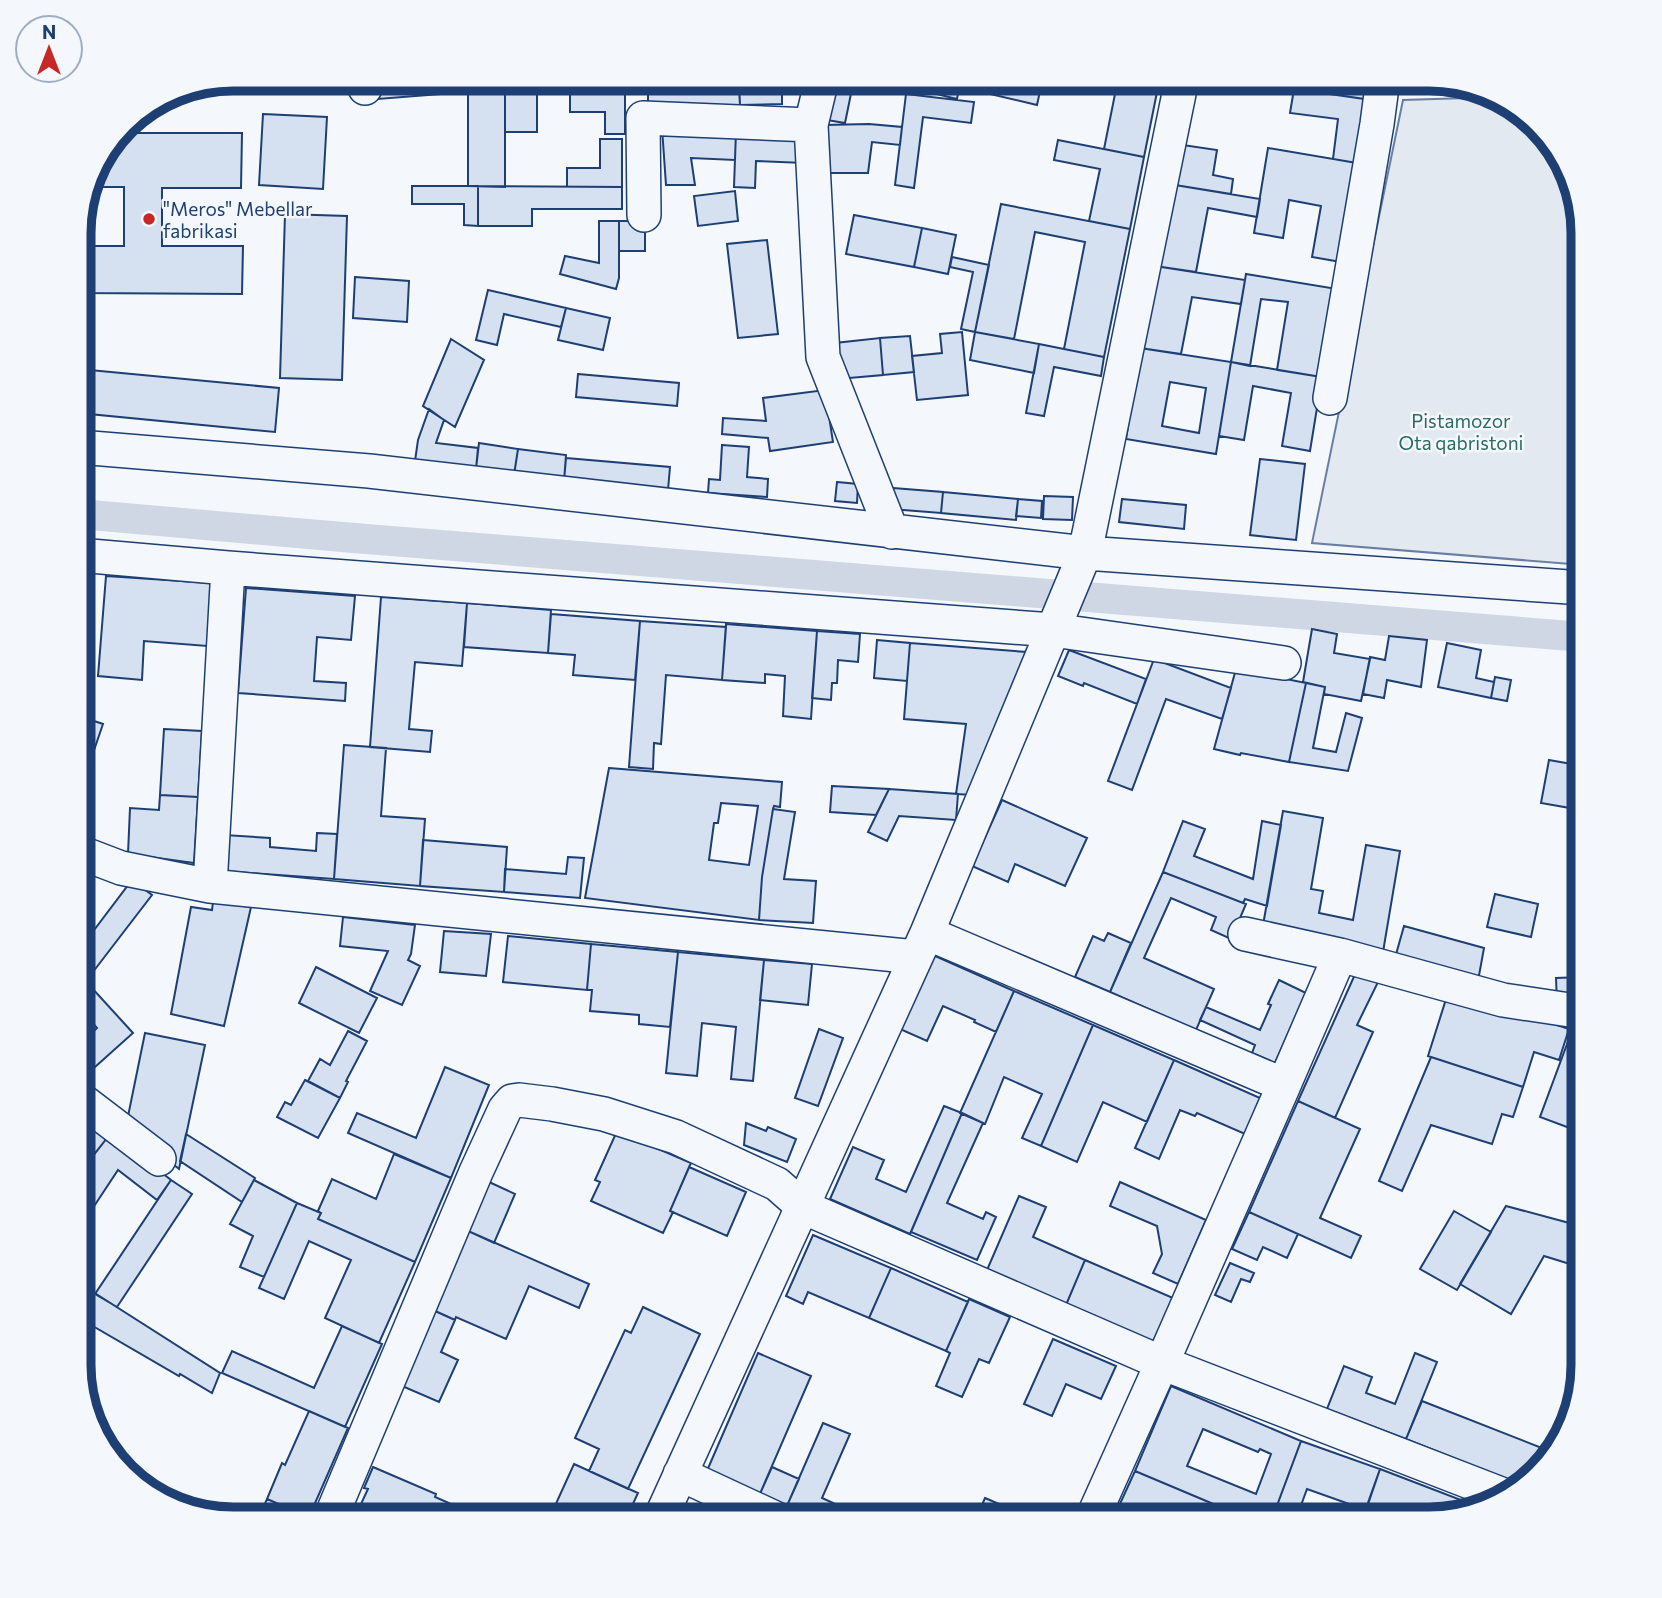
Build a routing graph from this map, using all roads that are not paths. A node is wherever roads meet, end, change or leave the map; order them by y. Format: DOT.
graph roads {
  1 [pos="819,91"];
  2 [pos="1180,91"];
  3 [pos="1381,91"];
  4 [pos="811,125"];
  5 [pos="644,215"];
  6 [pos="1330,398"];
  7 [pos="91,448"];
  8 [pos="892,532"];
  9 [pos="1085,554"];
  10 [pos="91,556"];
  11 [pos="228,568"];
  12 [pos="1571,587"];
  13 [pos="1053,630"];
  14 [pos="1284,663"];
  15 [pos="91,857"];
  16 [pos="210,887"];
  17 [pos="1245,934"];
  18 [pos="922,945"];
  19 [pos="1340,955"];
  20 [pos="1571,1010"];
  21 [pos="1284,1085"];
  22 [pos="91,1107"];
  23 [pos="159,1159"];
  24 [pos="803,1207"];
  25 [pos="1162,1363"];
  26 [pos="680,1474"];
  27 [pos="1494,1491"];
  28 [pos="335,1507"];
  29 [pos="665,1507"];
  30 [pos="751,1507"];
  31 [pos="1097,1507"];
  1 -- 4 [label="street"];
  2 -- 9 [label="street"];
  3 -- 6 [label="street"];
  4 -- 5 [label="street"];
  4 -- 8 [label="street"];
  7 -- 8 [label="street"];
  8 -- 9 [label="street"];
  9 -- 12 [label="street"];
  9 -- 13 [label="street"];
  10 -- 11 [label="street"];
  11 -- 13 [label="street"];
  11 -- 16 [label="street"];
  13 -- 14 [label="street"];
  13 -- 18 [label="street"];
  15 -- 16 [label="street"];
  16 -- 18 [label="street"];
  17 -- 19 [label="street"];
  18 -- 21 [label="street"];
  18 -- 24 [label="street"];
  19 -- 20 [label="street"];
  19 -- 21 [label="street"];
  21 -- 25 [label="street"];
  22 -- 23 [label="street"];
  24 -- 25 [label="street"];
  24 -- 26 [label="street"];
  24 -- 28 [label="street"];
  25 -- 27 [label="street"];
  25 -- 31 [label="street"];
  26 -- 29 [label="street"];
  26 -- 30 [label="street"];
}
